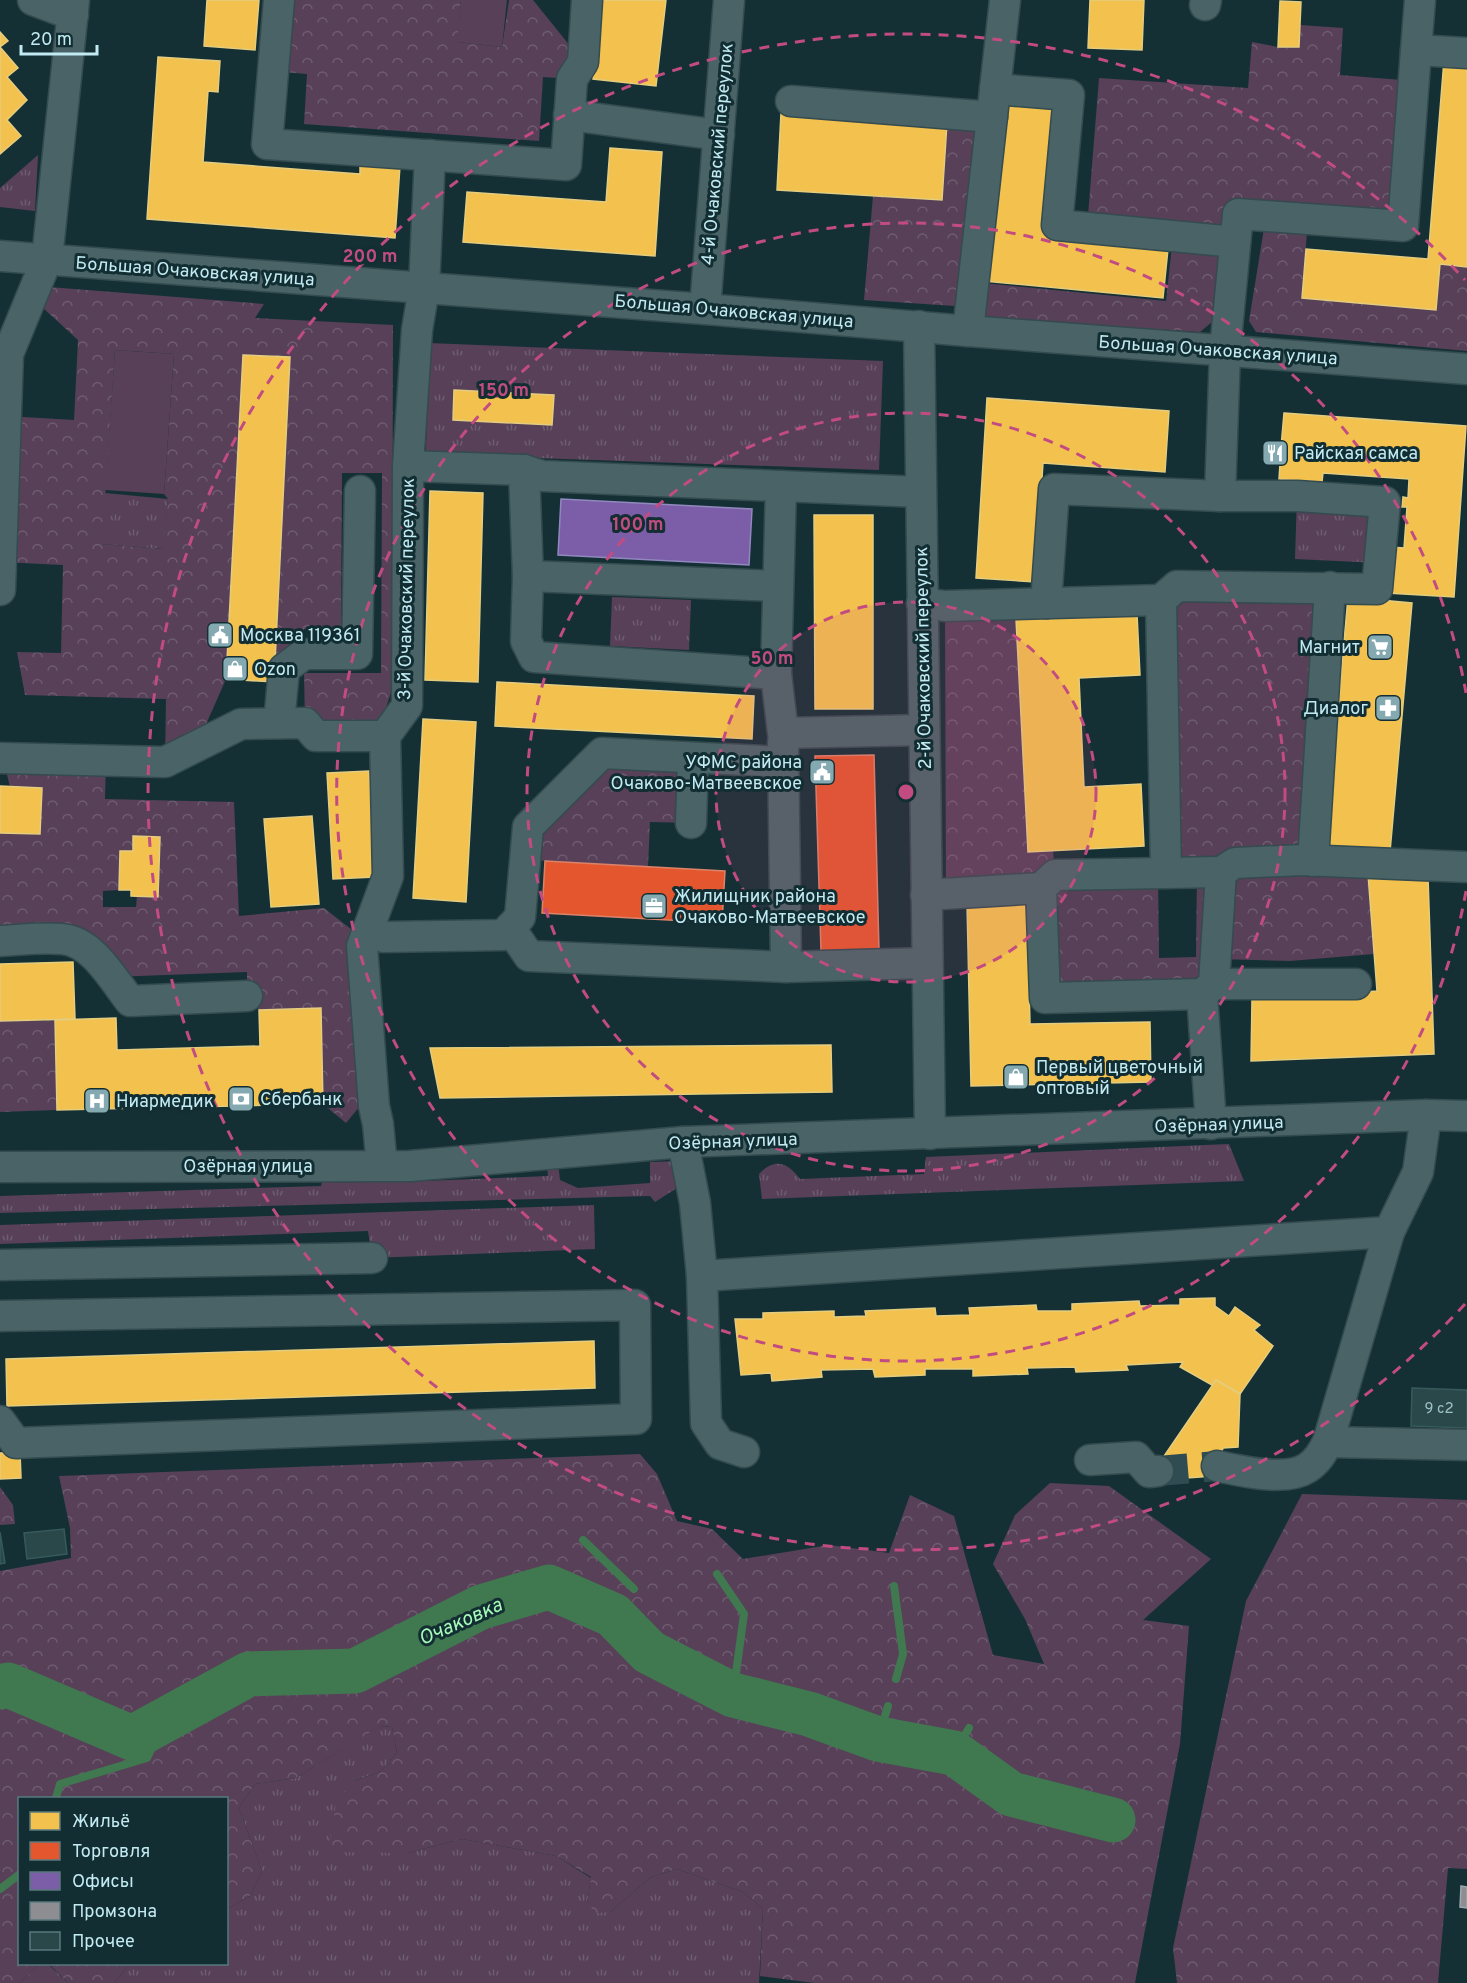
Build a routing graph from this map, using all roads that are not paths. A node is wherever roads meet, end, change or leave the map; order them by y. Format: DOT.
graph roads {
  1 [pos="33,0"];
  2 [pos="279,0"];
  3 [pos="587,0"];
  4 [pos="729,0"];
  5 [pos="1005,0"];
  6 [pos="1420,0"];
  7 [pos="73,8"];
  8 [pos="1416,50"];
  9 [pos="1467,53"];
  10 [pos="791,101"];
  11 [pos="994,103"];
  12 [pos="569,116"];
  13 [pos="719,135"];
  14 [pos="430,155"];
  15 [pos="1235,242"];
  16 [pos="0,256"];
  17 [pos="46,259"];
  18 [pos="424,288"];
  19 [pos="705,309"];
  20 [pos="919,326"];
  21 [pos="968,331"];
  22 [pos="1225,350"];
  23 [pos="1467,369"];
  24 [pos="408,466"];
  25 [pos="524,470"];
  26 [pos="781,486"];
  27 [pos="360,491"];
  28 [pos="921,492"];
  29 [pos="1220,496"];
  30 [pos="528,576"];
  31 [pos="777,586"];
  32 [pos="1330,587"];
  33 [pos="0,590"];
  34 [pos="1161,600"];
  35 [pos="922,603"];
  36 [pos="1046,603"];
  37 [pos="776,674"];
  38 [pos="279,723"];
  39 [pos="924,729"];
  40 [pos="783,733"];
  41 [pos="385,736"];
  42 [pos="0,758"];
  43 [pos="693,758"];
  44 [pos="783,762"];
  45 [pos="691,823"];
  46 [pos="1313,861"];
  47 [pos="1467,867"];
  48 [pos="1221,872"];
  49 [pos="1166,873"];
  50 [pos="1041,888"];
  51 [pos="926,895"];
  52 [pos="510,928"];
  53 [pos="368,930"];
  54 [pos="0,941"];
  55 [pos="926,963"];
  56 [pos="786,967"];
  57 [pos="1356,984"];
  58 [pos="1208,989"];
  59 [pos="248,996"];
  60 [pos="1426,1115"];
  61 [pos="1467,1116"];
  62 [pos="1211,1124"];
  63 [pos="930,1134"];
  64 [pos="683,1142"];
  65 [pos="382,1166"];
  66 [pos="0,1167"];
  67 [pos="1389,1232"];
  68 [pos="372,1257"];
  69 [pos="0,1265"];
  70 [pos="702,1276"];
  71 [pos="0,1316"];
  72 [pos="0,1422"];
  73 [pos="1328,1442"];
  74 [pos="1467,1445"];
  75 [pos="744,1452"];
  76 [pos="1090,1461"];
  77 [pos="1217,1467"];
  78 [pos="1158,1471"];
  1 -- 7 [label="street"];
  2 -- 14 [label="street"];
  3 -- 12 [label="street"];
  4 -- 13 [label="street, 4-й Очаковский переулок"];
  5 -- 11 [label="street"];
  6 -- 8 [label="street"];
  7 -- 17 [label="street"];
  8 -- 9 [label="street"];
  8 -- 15 [label="street"];
  10 -- 11 [label="street"];
  11 -- 15 [label="street"];
  11 -- 21 [label="street"];
  12 -- 13 [label="street"];
  12 -- 14 [label="street"];
  13 -- 19 [label="street, 4-й Очаковский переулок"];
  14 -- 18 [label="street, 3-й Очаковский переулок"];
  15 -- 22 [label="street"];
  16 -- 17 [label="street, Большая Очаковская улица"];
  17 -- 18 [label="street, Большая Очаковская улица"];
  17 -- 33 [label="street"];
  18 -- 19 [label="street, Большая Очаковская улица"];
  18 -- 24 [label="street, 3-й Очаковский переулок"];
  19 -- 20 [label="street, Большая Очаковская улица"];
  20 -- 21 [label="street, Большая Очаковская улица"];
  20 -- 28 [label="street, 2-й Очаковский переулок"];
  21 -- 22 [label="street, Большая Очаковская улица"];
  22 -- 23 [label="street, Большая Очаковская улица"];
  22 -- 29 [label="street"];
  24 -- 25 [label="street"];
  24 -- 41 [label="street, 3-й Очаковский переулок"];
  25 -- 26 [label="street"];
  25 -- 30 [label="street"];
  26 -- 28 [label="street"];
  26 -- 31 [label="street"];
  27 -- 38 [label="street"];
  28 -- 35 [label="street, 2-й Очаковский переулок"];
  29 -- 32 [label="street"];
  29 -- 36 [label="street"];
  30 -- 31 [label="street"];
  30 -- 37 [label="street"];
  31 -- 37 [label="street"];
  32 -- 34 [label="street"];
  32 -- 46 [label="street"];
  34 -- 36 [label="street"];
  34 -- 49 [label="street"];
  35 -- 36 [label="street"];
  35 -- 39 [label="street, 2-й Очаковский переулок"];
  37 -- 40 [label="street"];
  38 -- 41 [label="street"];
  38 -- 42 [label="street"];
  39 -- 40 [label="street"];
  39 -- 51 [label="street, 2-й Очаковский переулок"];
  40 -- 44 [label="street"];
  41 -- 53 [label="street"];
  43 -- 44 [label="street"];
  43 -- 45 [label="street"];
  43 -- 52 [label="street"];
  44 -- 56 [label="street"];
  46 -- 47 [label="street"];
  46 -- 48 [label="street"];
  48 -- 49 [label="street"];
  48 -- 58 [label="street"];
  49 -- 50 [label="street"];
  50 -- 51 [label="street"];
  50 -- 58 [label="street"];
  51 -- 55 [label="street, 2-й Очаковский переулок"];
  52 -- 53 [label="street"];
  52 -- 56 [label="street"];
  53 -- 65 [label="street"];
  54 -- 59 [label="street"];
  55 -- 56 [label="street"];
  55 -- 63 [label="street, 2-й Очаковский переулок"];
  57 -- 58 [label="street"];
  58 -- 62 [label="street"];
  60 -- 61 [label="street, Озёрная улица"];
  60 -- 62 [label="street, Озёрная улица"];
  60 -- 67 [label="street"];
  62 -- 63 [label="street, Озёрная улица"];
  63 -- 64 [label="street, Озёрная улица"];
  64 -- 65 [label="street, Озёрная улица"];
  64 -- 70 [label="street"];
  65 -- 66 [label="street, Озёрная улица"];
  67 -- 70 [label="street"];
  67 -- 73 [label="street"];
  68 -- 69 [label="street"];
  70 -- 75 [label="street"];
  71 -- 72 [label="street"];
  73 -- 74 [label="street"];
  73 -- 77 [label="street"];
  76 -- 78 [label="street"];
}
